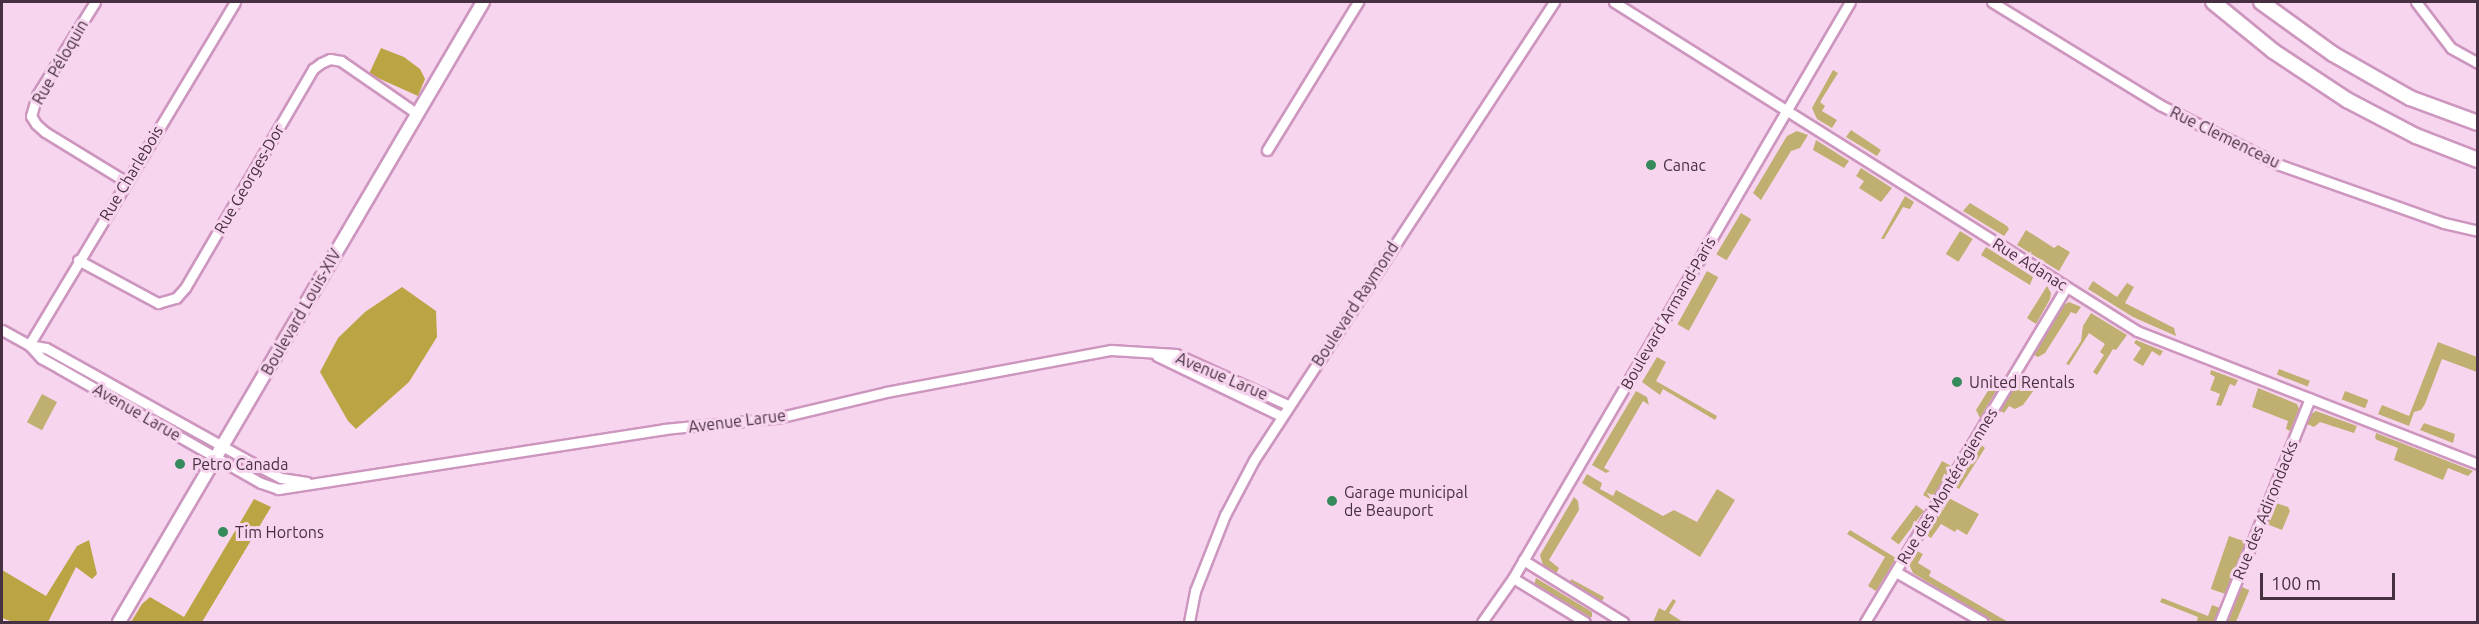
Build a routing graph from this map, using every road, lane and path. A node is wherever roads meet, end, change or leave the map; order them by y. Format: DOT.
graph roads {
  1 [pos="95,2"];
  2 [pos="234,2"];
  3 [pos="483,2"];
  4 [pos="1358,2"];
  5 [pos="1554,2"];
  6 [pos="1614,2"];
  7 [pos="1850,2"];
  8 [pos="1992,2"];
  9 [pos="2261,2"];
  10 [pos="2416,2"];
  11 [pos="2214,3"];
  12 [pos="2478,63"];
  13 [pos="1787,110"];
  14 [pos="416,113"];
  15 [pos="2478,123"];
  16 [pos="1267,150"];
  17 [pos="2478,160"];
  18 [pos="125,181"];
  19 [pos="2478,231"];
  20 [pos="78,260"];
  21 [pos="2066,287"];
  22 [pos="2,330"];
  23 [pos="29,345"];
  24 [pos="1155,355"];
  25 [pos="2310,398"];
  26 [pos="1288,405"];
  27 [pos="1281,416"];
  28 [pos="223,446"];
  29 [pos="216,458"];
  30 [pos="2478,464"];
  31 [pos="317,483"];
  32 [pos="1523,560"];
  33 [pos="1896,572"];
  34 [pos="1513,578"];
  35 [pos="118,622"];
  36 [pos="1189,622"];
  37 [pos="1482,622"];
  38 [pos="1585,622"];
  39 [pos="1623,622"];
  40 [pos="1865,622"];
  41 [pos="1983,622"];
  42 [pos="2220,622"];
  1 -- 18 [label="street, Rue Péloquin"];
  2 -- 18 [label="street, Rue Charlebois"];
  3 -- 14 [label="main road, Boulevard Louis-XIV"];
  4 -- 16 [label="street"];
  5 -- 26 [label="street, Boulevard Raymond"];
  6 -- 13 [label="street, Rue Adanac"];
  7 -- 13 [label="street, Boulevard Armand-Paris"];
  8 -- 19 [label="street, Rue Clemenceau"];
  9 -- 15 [label="highway"];
  10 -- 12 [label="street"];
  11 -- 17 [label="highway"];
  13 -- 21 [label="street, Rue Adanac"];
  13 -- 32 [label="street, Boulevard Armand-Paris"];
  14 -- 20 [label="street, Rue Georges-Dor"];
  14 -- 28 [label="main road, Boulevard Louis-XIV"];
  18 -- 20 [label="street, Rue Charlebois"];
  20 -- 23 [label="street, Rue Charlebois"];
  21 -- 25 [label="street, Rue Adanac"];
  21 -- 33 [label="street, Rue des Montérégiennes"];
  22 -- 23 [label="street, Avenue Larue"];
  23 -- 28 [label="street, Avenue Larue"];
  23 -- 29 [label="street, Avenue Larue"];
  24 -- 26 [label="street, Avenue Larue"];
  24 -- 27 [label="street, Avenue Larue"];
  24 -- 31 [label="street, Avenue Larue"];
  25 -- 30 [label="street, Rue Adanac"];
  25 -- 42 [label="street, Rue des Adirondacks"];
  26 -- 27 [label="street, Boulevard Raymond"];
  27 -- 36 [label="street, Boulevard Raymond"];
  28 -- 29 [label="main road, Boulevard Louis-XIV"];
  28 -- 31 [label="street, Avenue Larue"];
  29 -- 31 [label="street, Avenue Larue"];
  29 -- 35 [label="main road, Boulevard Louis-XIV"];
  32 -- 34 [label="street, Boulevard Armand-Paris"];
  32 -- 39 [label="street"];
  33 -- 40 [label="street, Rue des Montérégiennes"];
  33 -- 41 [label="street"];
  34 -- 37 [label="street, Boulevard Armand-Paris"];
  34 -- 38 [label="street"];
}
